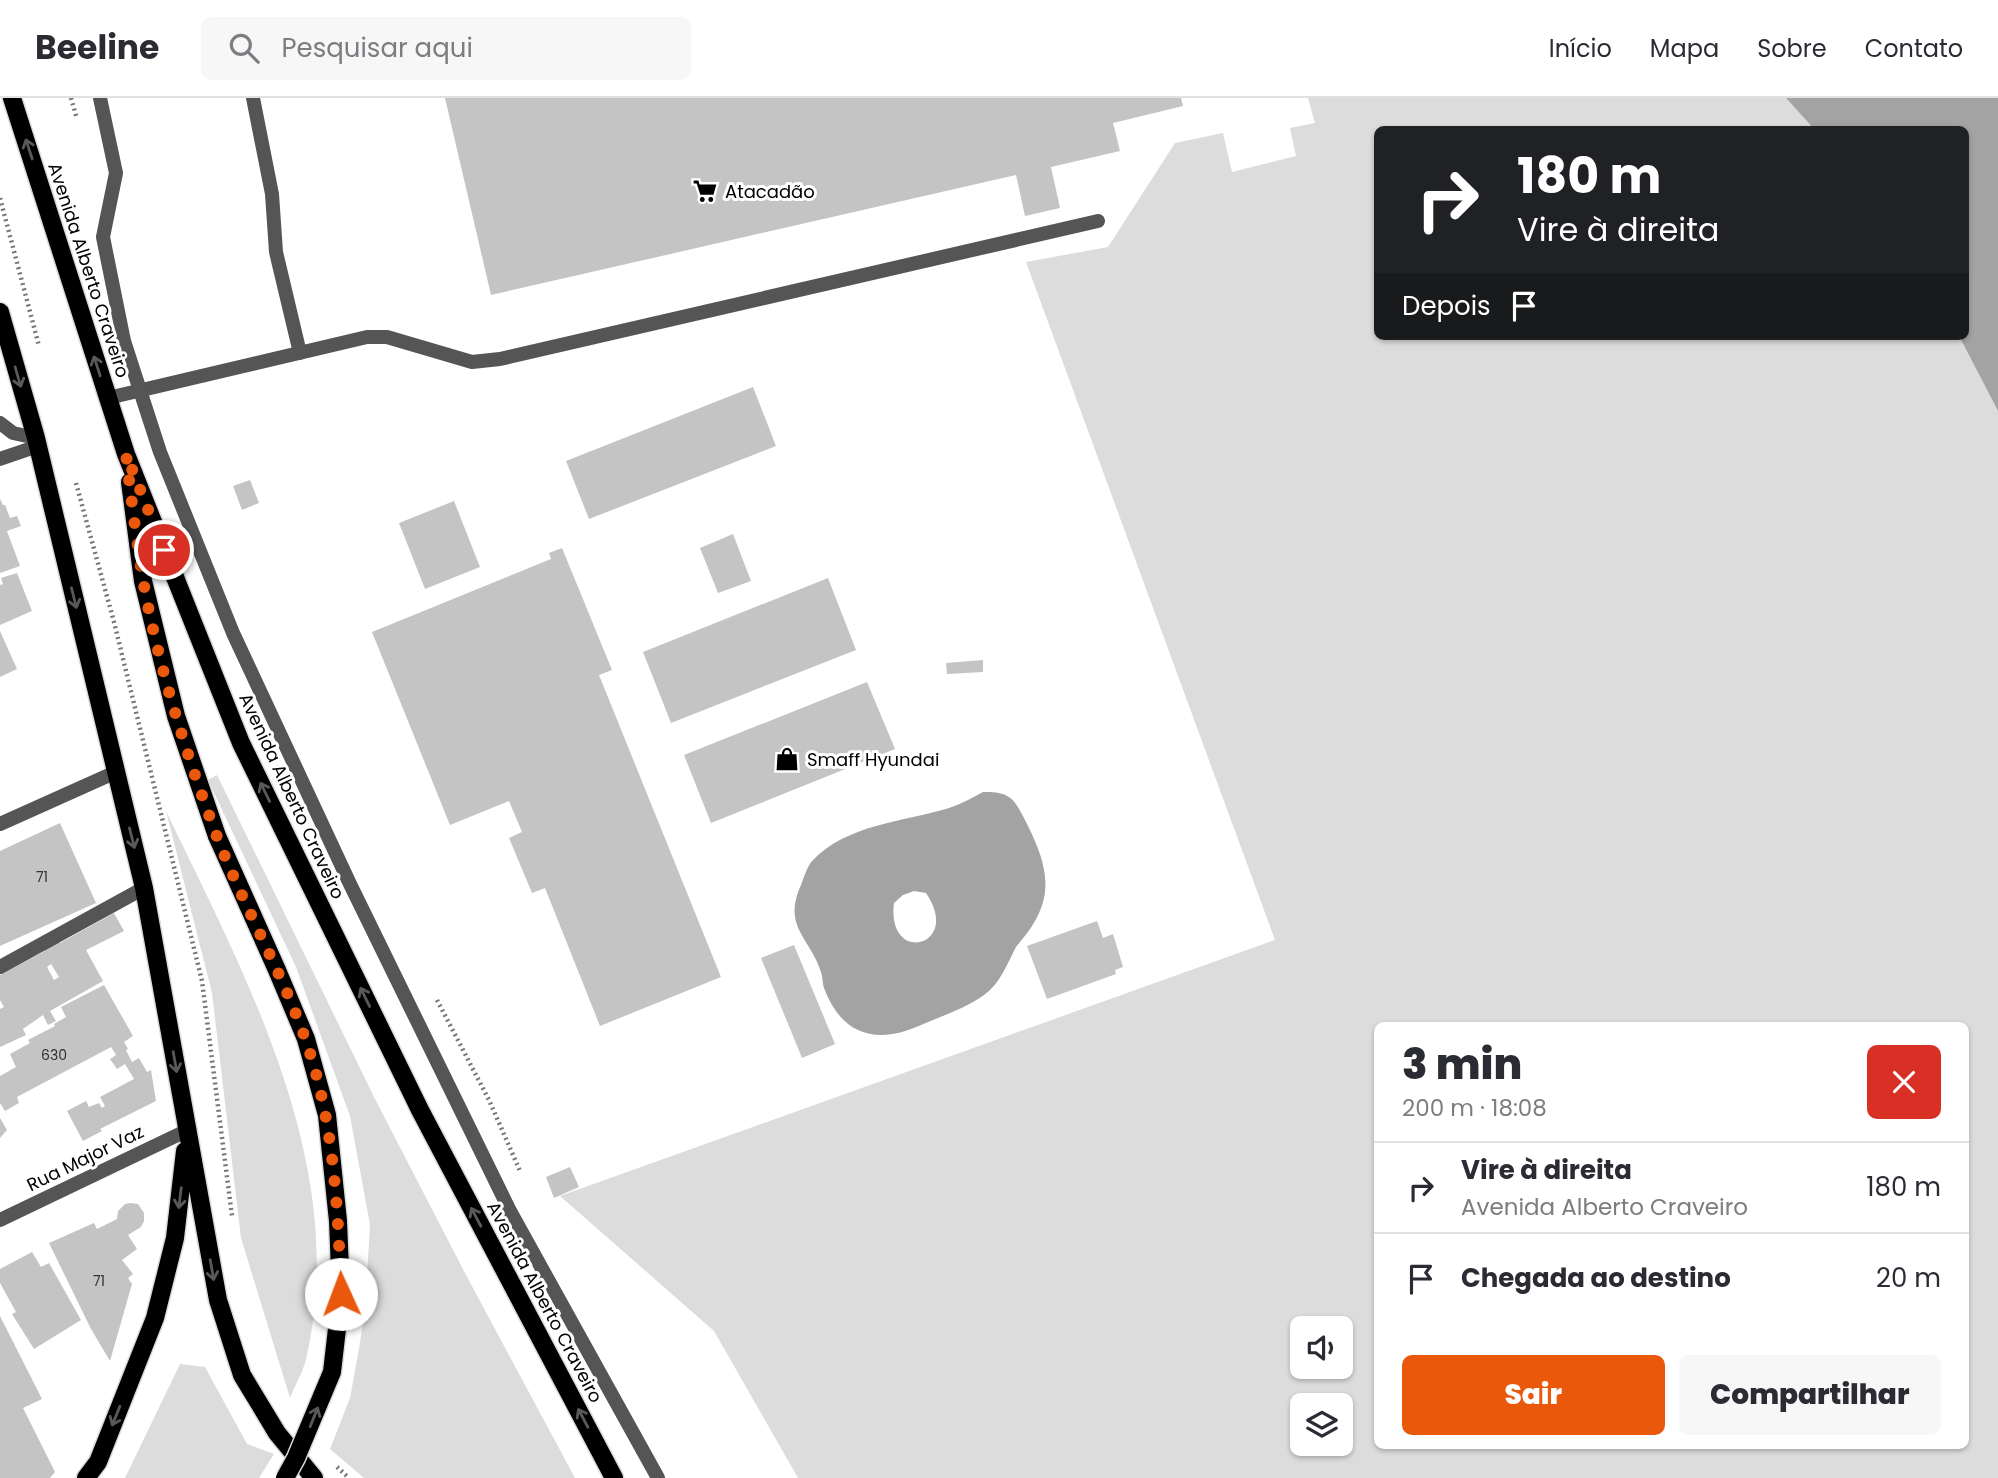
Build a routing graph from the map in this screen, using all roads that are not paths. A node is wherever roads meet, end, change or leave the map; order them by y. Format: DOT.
graph roads {
  1 [pos="12,98"];
  2 [pos="100,98"];
  3 [pos="253,98"];
  4 [pos="1098,220"];
  5 [pos="0,312"];
  6 [pos="300,352"];
  7 [pos="140,390"];
  8 [pos="108,398"];
  9 [pos="0,423"];
  10 [pos="37,442"];
  11 [pos="126,454"];
  12 [pos="0,459"];
  13 [pos="116,772"];
  14 [pos="0,824"];
  15 [pos="144,888"];
  16 [pos="0,967"];
  17 [pos="188,1130"];
  18 [pos="0,1220"];
  19 [pos="86,1478"];
  20 [pos="285,1478"];
  21 [pos="314,1478"];
  22 [pos="614,1478"];
  23 [pos="658,1478"];
  8 -- 1 [label="main road, Avenida Alberto Craveiro, one-way"];
  2 -- 7 [label="street"];
  3 -- 6 [label="street"];
  4 -- 6 [label="street"];
  5 -- 10 [label="main road, one-way"];
  6 -- 7 [label="street"];
  7 -- 8 [label="street"];
  7 -- 23 [label="street"];
  8 -- 11 [label="main road, Avenida Alberto Craveiro"];
  9 -- 10 [label="street"];
  10 -- 12 [label="street"];
  10 -- 13 [label="main road, one-way"];
  20 -- 11 [label="main road, one-way, bridge"];
  22 -- 11 [label="main road, Avenida Alberto Craveiro, one-way"];
  13 -- 14 [label="street"];
  13 -- 15 [label="main road, one-way"];
  15 -- 16 [label="street"];
  15 -- 17 [label="main road, one-way"];
  17 -- 18 [label="street, Rua Major Vaz"];
  17 -- 19 [label="main road, one-way"];
  17 -- 21 [label="main road, one-way"];
}
